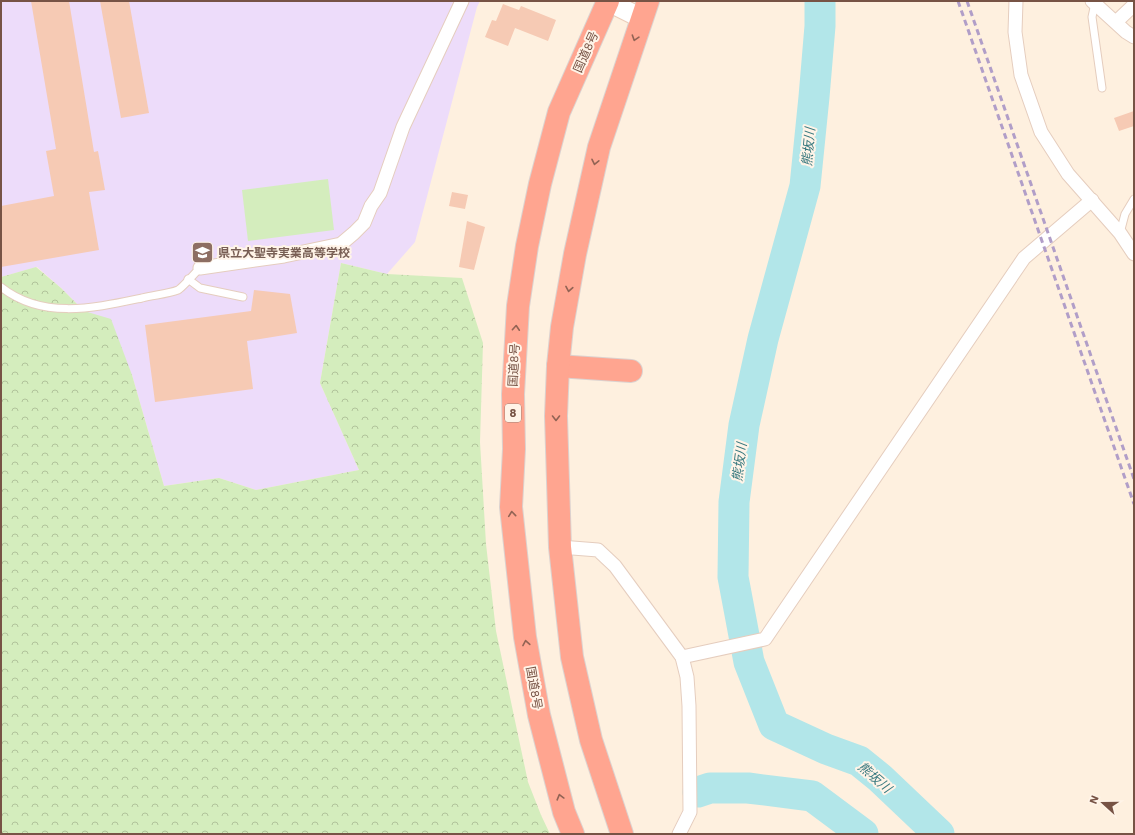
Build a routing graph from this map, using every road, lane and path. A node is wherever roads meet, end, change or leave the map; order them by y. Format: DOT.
graph roads {
  1 [pos="462,1"];
  2 [pos="608,1"];
  3 [pos="1016,1"];
  4 [pos="1094,2"];
  5 [pos="1134,5"];
  6 [pos="645,9"];
  7 [pos="1116,22"];
  8 [pos="1134,37"];
  9 [pos="1102,88"];
  10 [pos="1134,199"];
  11 [pos="1092,200"];
  12 [pos="1120,233"];
  13 [pos="1134,254"];
  14 [pos="200,268"];
  15 [pos="188,279"];
  16 [pos="1,287"];
  17 [pos="243,297"];
  18 [pos="558,366"];
  19 [pos="631,371"];
  20 [pos="560,547"];
  21 [pos="682,657"];
  22 [pos="573,834"];
  23 [pos="622,834"];
  24 [pos="678,834"];
  1 -- 14 [label="street"];
  2 -- 6 [label="street"];
  22 -- 2 [label="highway, 国道8号 / 8, one-way"];
  3 -- 11 [label="street"];
  4 -- 7 [label="street"];
  4 -- 9 [label="lane"];
  5 -- 7 [label="street"];
  6 -- 18 [label="highway, one-way"];
  7 -- 8 [label="street"];
  10 -- 12 [label="lane"];
  11 -- 12 [label="street"];
  11 -- 21 [label="street"];
  12 -- 13 [label="street"];
  14 -- 15 [label="lane"];
  15 -- 16 [label="lane"];
  15 -- 17 [label="lane"];
  18 -- 19 [label="highway"];
  18 -- 20 [label="highway, one-way"];
  20 -- 21 [label="street"];
  20 -- 23 [label="highway"];
  21 -- 24 [label="street"];
}
